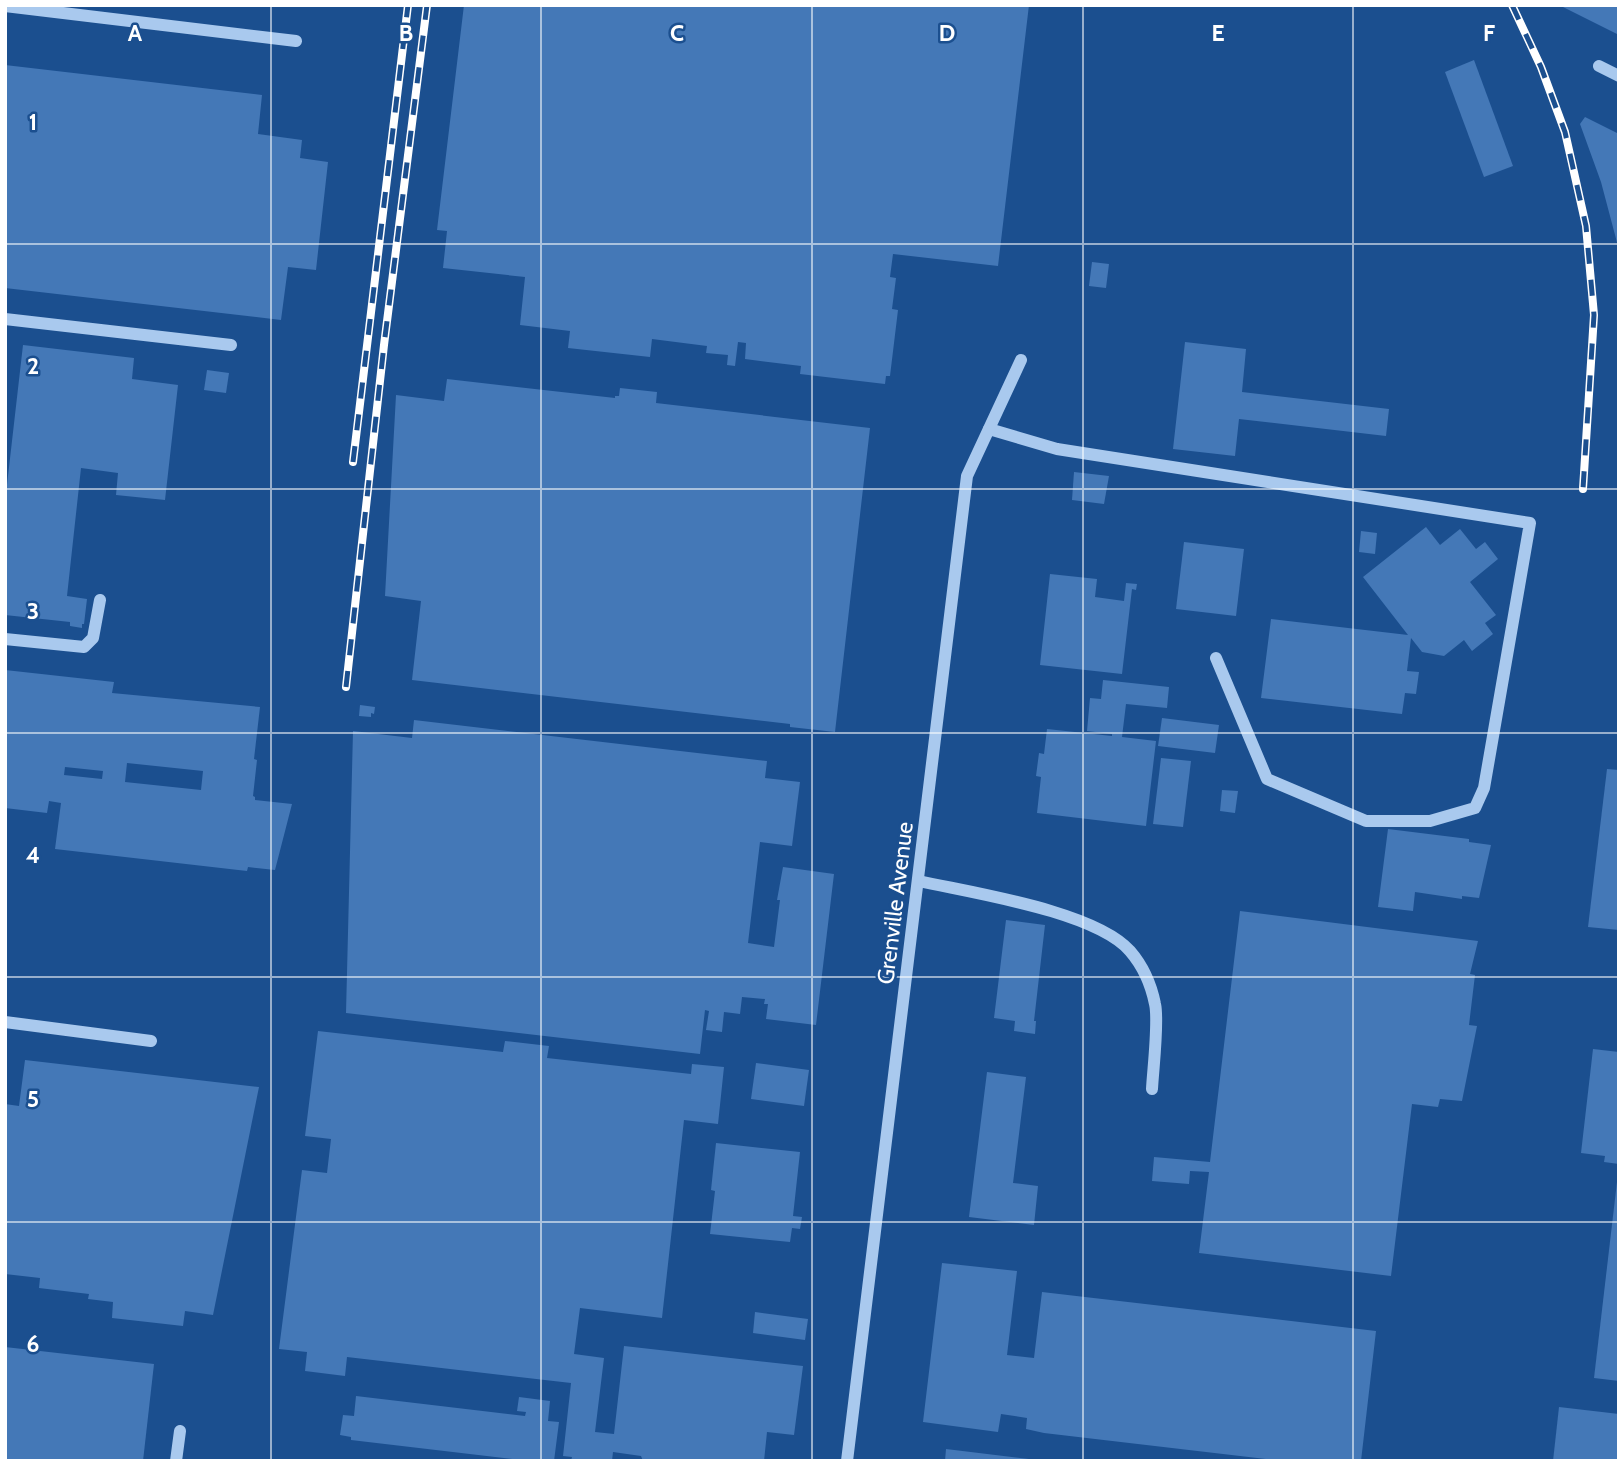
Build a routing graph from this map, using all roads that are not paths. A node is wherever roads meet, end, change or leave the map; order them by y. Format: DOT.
graph roads {
  1 [pos="5,6"];
  2 [pos="296,41"];
  3 [pos="1599,66"];
  4 [pos="1619,76"];
  5 [pos="5,319"];
  6 [pos="231,345"];
  7 [pos="1021,360"];
  8 [pos="989,429"];
  9 [pos="100,600"];
  10 [pos="5,639"];
  11 [pos="1216,658"];
  12 [pos="919,881"];
  13 [pos="5,1021"];
  14 [pos="151,1041"];
  15 [pos="1152,1089"];
  16 [pos="180,1431"];
  17 [pos="176,1461"];
  18 [pos="847,1461"];
  1 -- 2 [label="lane"];
  3 -- 4 [label="lane"];
  5 -- 6 [label="lane"];
  7 -- 8 [label="lane, Grenville Avenue"];
  8 -- 11 [label="lane"];
  8 -- 12 [label="lane, Grenville Avenue"];
  9 -- 10 [label="lane"];
  12 -- 15 [label="lane"];
  12 -- 18 [label="lane, Grenville Avenue"];
  13 -- 14 [label="lane"];
  16 -- 17 [label="lane"];
}
